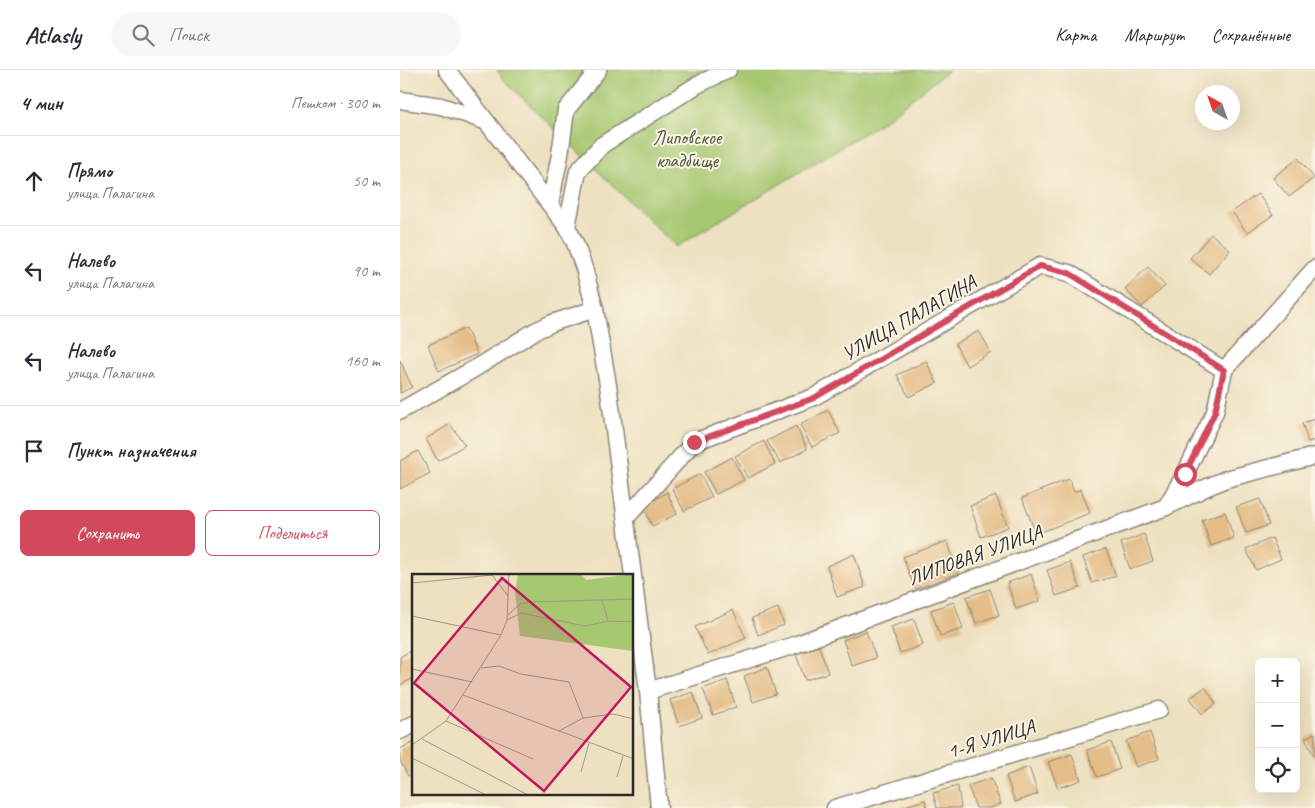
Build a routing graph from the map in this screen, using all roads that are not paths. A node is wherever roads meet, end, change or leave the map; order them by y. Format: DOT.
graph roads {
  1 [pos="447,70"];
  2 [pos="598,70"];
  3 [pos="728,70"];
  4 [pos="460,86"];
  5 [pos="400,100"];
  6 [pos="441,106"];
  7 [pos="489,123"];
  8 [pos="550,204"];
  9 [pos="566,227"];
  10 [pos="1315,268"];
  11 [pos="595,309"];
  12 [pos="1224,370"];
  13 [pos="400,411"];
  14 [pos="1315,456"];
  15 [pos="1166,507"];
  16 [pos="626,518"];
  17 [pos="631,574"];
  18 [pos="634,604"];
  19 [pos="648,691"];
  20 [pos="1159,710"];
  21 [pos="412,725"];
  22 [pos="400,731"];
  23 [pos="659,808"];
  24 [pos="835,808"];
  1 -- 4 [label="street"];
  2 -- 8 [label="street"];
  3 -- 9 [label="street"];
  4 -- 6 [label="street"];
  4 -- 7 [label="street"];
  5 -- 6 [label="street"];
  6 -- 7 [label="street"];
  7 -- 8 [label="street"];
  8 -- 9 [label="street"];
  9 -- 11 [label="street"];
  10 -- 12 [label="street"];
  11 -- 13 [label="street"];
  11 -- 16 [label="street"];
  12 -- 15 [label="street"];
  12 -- 16 [label="street, УЛИЦА ПАЛАГИНА"];
  14 -- 15 [label="street, ЛИПОВАЯ УЛИЦА"];
  15 -- 19 [label="street, ЛИПОВАЯ УЛИЦА"];
  16 -- 17 [label="street"];
  18 -- 19 [label="street"];
  19 -- 23 [label="street"];
  20 -- 24 [label="street, 1-Я УЛИЦА"];
  21 -- 22 [label="street"];
}
